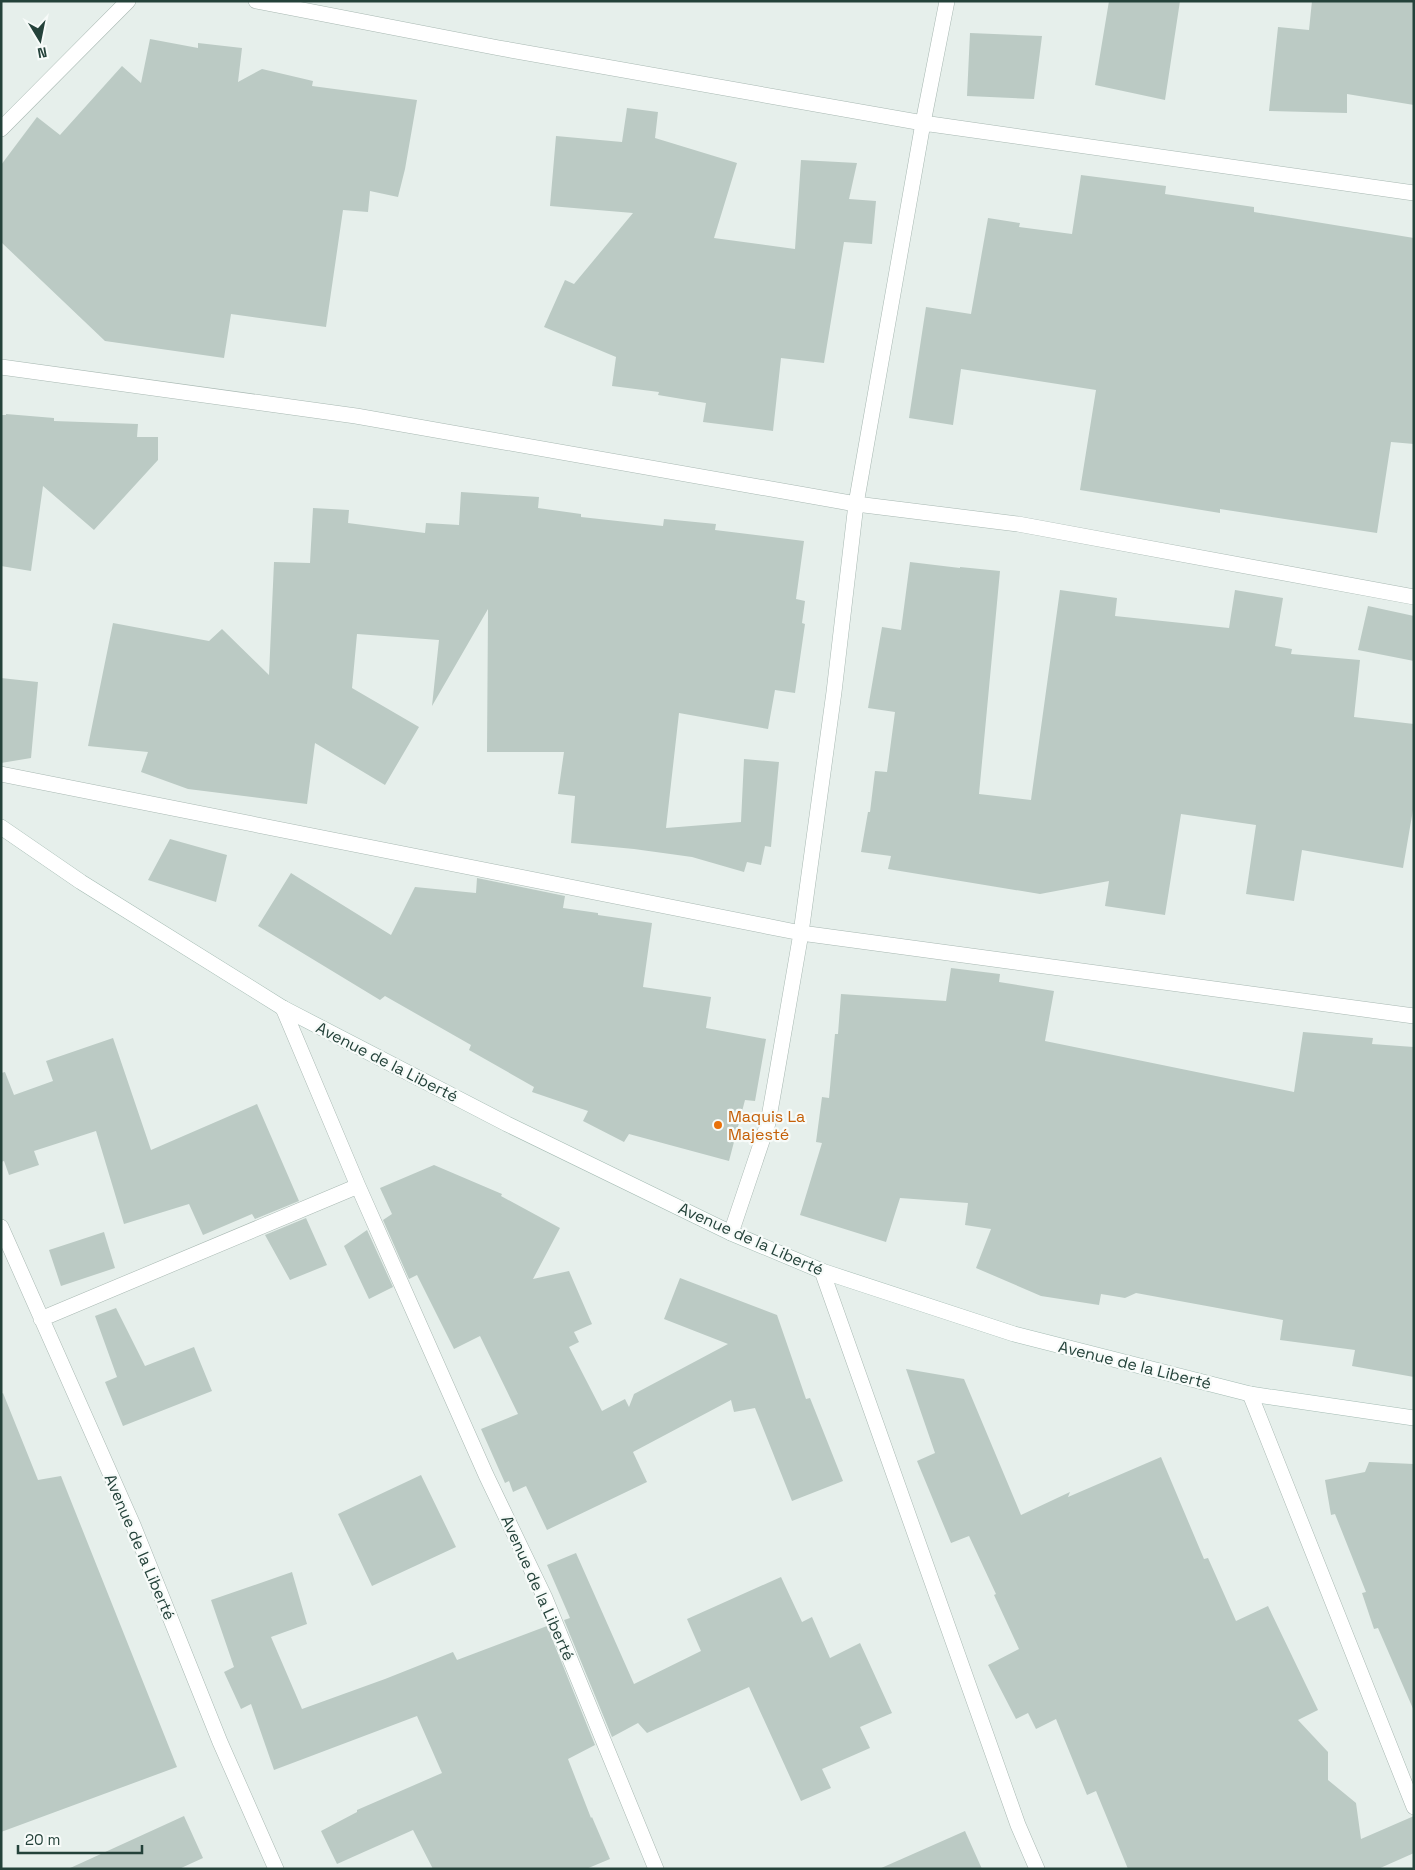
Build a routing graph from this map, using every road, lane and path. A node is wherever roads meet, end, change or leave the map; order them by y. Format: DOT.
graph roads {
  1 [pos="128,1"];
  2 [pos="256,1"];
  3 [pos="947,1"];
  4 [pos="923,123"];
  5 [pos="1,129"];
  6 [pos="1414,193"];
  7 [pos="1,367"];
  8 [pos="856,504"];
  9 [pos="1414,597"];
  10 [pos="1,774"];
  11 [pos="1,827"];
  12 [pos="801,933"];
  13 [pos="283,1008"];
  14 [pos="1414,1016"];
  15 [pos="358,1186"];
  16 [pos="1,1227"];
  17 [pos="731,1232"];
  18 [pos="822,1271"];
  19 [pos="41,1319"];
  20 [pos="1250,1394"];
  21 [pos="1414,1418"];
  22 [pos="1414,1807"];
  23 [pos="276,1869"];
  24 [pos="656,1869"];
  25 [pos="1037,1869"];
  1 -- 5 [label="street"];
  2 -- 4 [label="street"];
  3 -- 4 [label="street"];
  4 -- 6 [label="street"];
  4 -- 8 [label="street"];
  7 -- 8 [label="street"];
  8 -- 9 [label="street"];
  8 -- 12 [label="street"];
  10 -- 12 [label="street"];
  11 -- 13 [label="street, Avenue de la Liberté"];
  12 -- 14 [label="street"];
  12 -- 17 [label="street"];
  13 -- 15 [label="street, Avenue de la Liberté"];
  13 -- 17 [label="street, Avenue de la Liberté"];
  15 -- 19 [label="street"];
  15 -- 24 [label="street, Avenue de la Liberté"];
  16 -- 19 [label="street, Avenue de la Liberté"];
  17 -- 18 [label="street, Avenue de la Liberté"];
  18 -- 20 [label="street, Avenue de la Liberté"];
  18 -- 25 [label="street"];
  19 -- 23 [label="street, Avenue de la Liberté"];
  20 -- 21 [label="street, Avenue de la Liberté"];
  20 -- 22 [label="street"];
}
